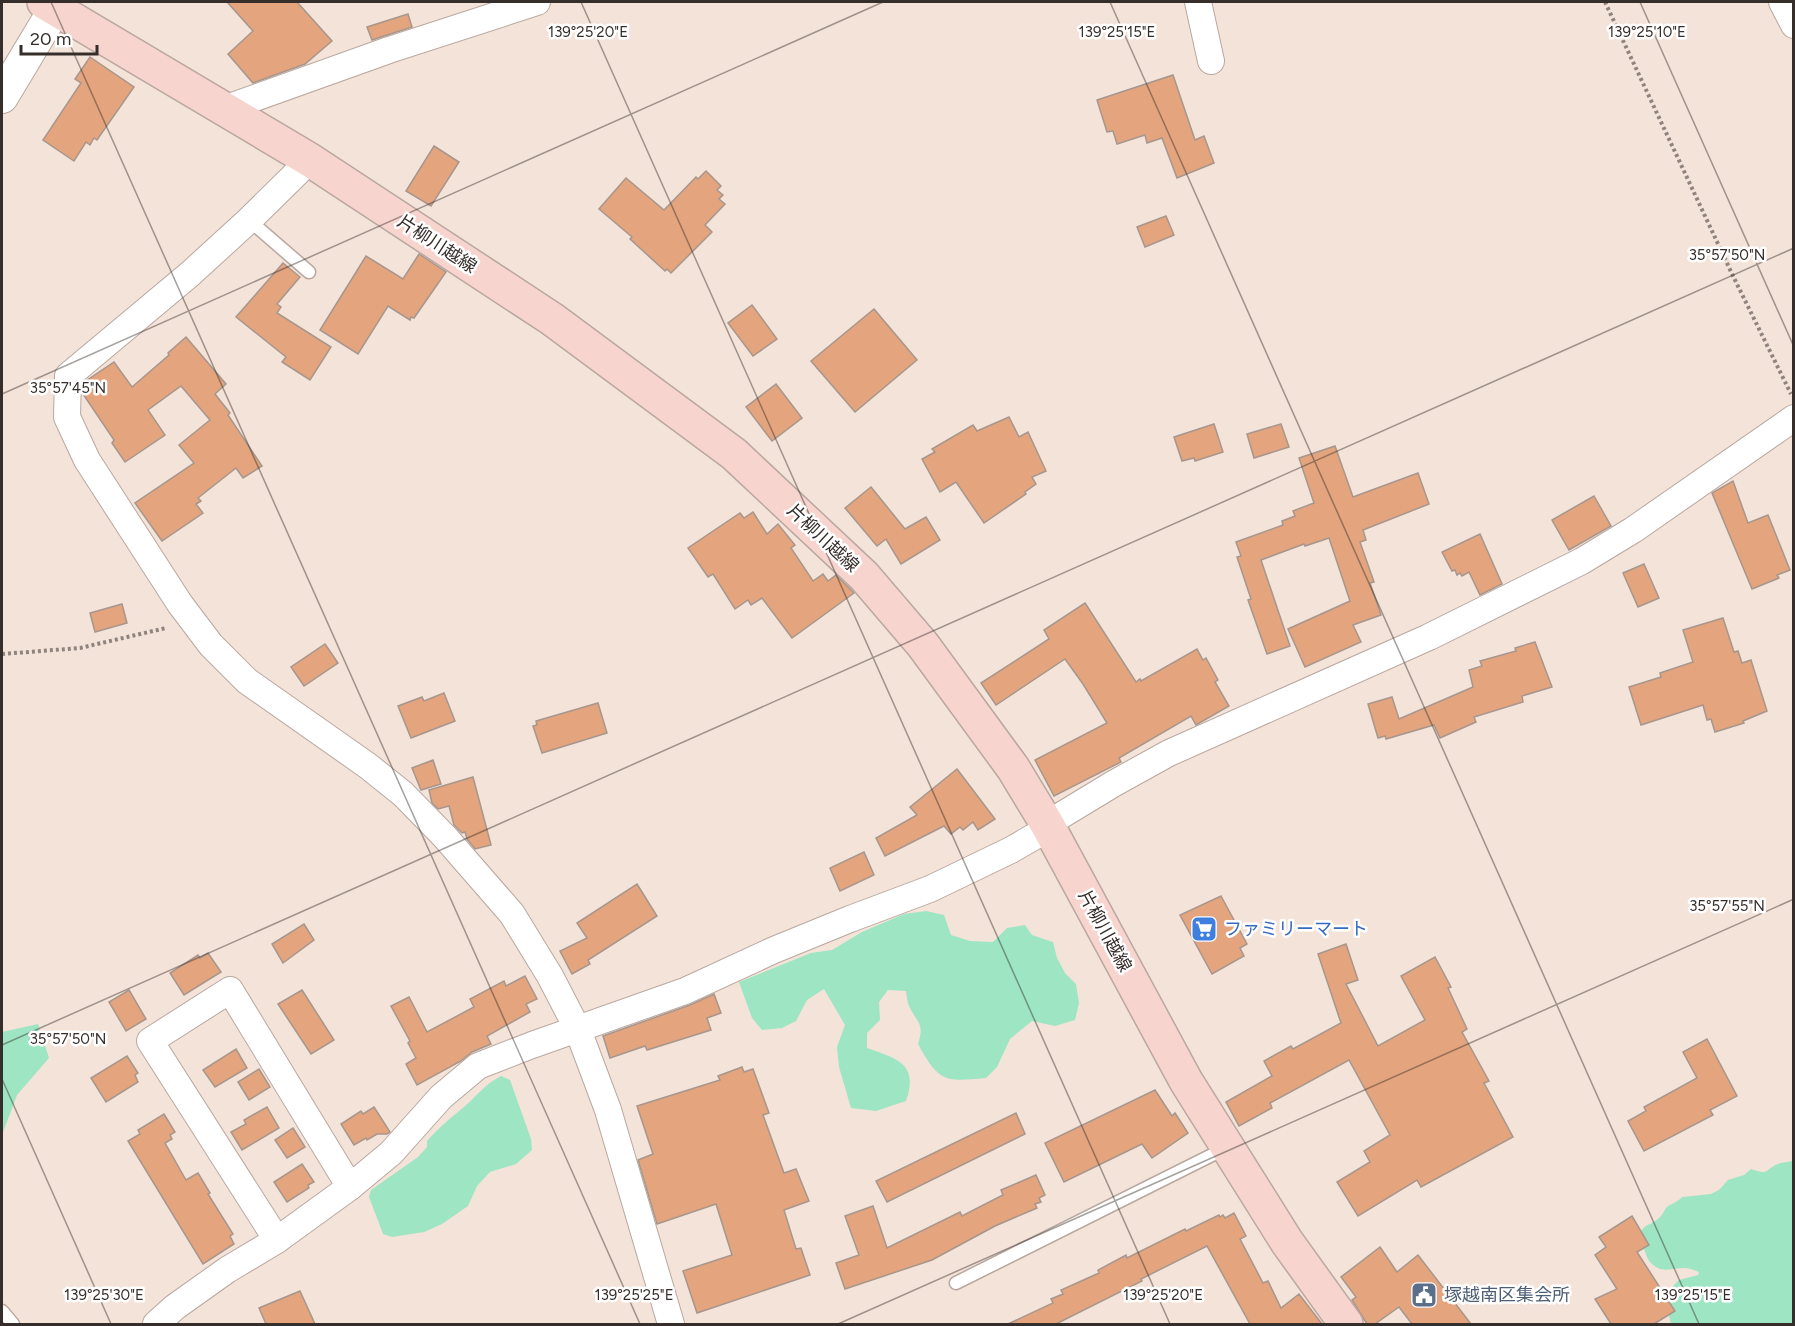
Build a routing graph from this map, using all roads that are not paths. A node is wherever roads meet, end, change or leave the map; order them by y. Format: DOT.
graph roads {
  1 [pos="537,2"];
  2 [pos="1198,2"];
  3 [pos="1782,2"];
  4 [pos="52,4"];
  5 [pos="1794,26"];
  6 [pos="1211,61"];
  7 [pos="2,97"];
  8 [pos="225,109"];
  9 [pos="310,160"];
  10 [pos="249,220"];
  11 [pos="309,272"];
  12 [pos="1794,418"];
  13 [pos="1048,826"];
  14 [pos="578,1030"];
  15 [pos="1227,1148"];
  16 [pos="350,1187"];
  17 [pos="277,1240"];
  18 [pos="956,1283"];
  19 [pos="2,1311"];
  20 [pos="1342,1323"];
  21 [pos="13,1324"];
  22 [pos="156,1324"];
  23 [pos="671,1324"];
  1 -- 8 [label="street"];
  2 -- 6 [label="street"];
  3 -- 5 [label="street"];
  4 -- 7 [label="street"];
  4 -- 8 [label="main road, 片柳川越線"];
  8 -- 9 [label="main road, 片柳川越線"];
  9 -- 10 [label="street"];
  9 -- 13 [label="main road, 片柳川越線"];
  10 -- 11 [label="lane"];
  10 -- 14 [label="street"];
  12 -- 13 [label="street"];
  13 -- 14 [label="street"];
  13 -- 15 [label="main road, 片柳川越線"];
  14 -- 16 [label="street"];
  14 -- 23 [label="street"];
  15 -- 18 [label="lane"];
  15 -- 20 [label="main road, 片柳川越線"];
  16 -- 17 [label="street"];
  16 -- 17 [label="street"];
  17 -- 22 [label="street"];
  19 -- 21 [label="lane"];
}
